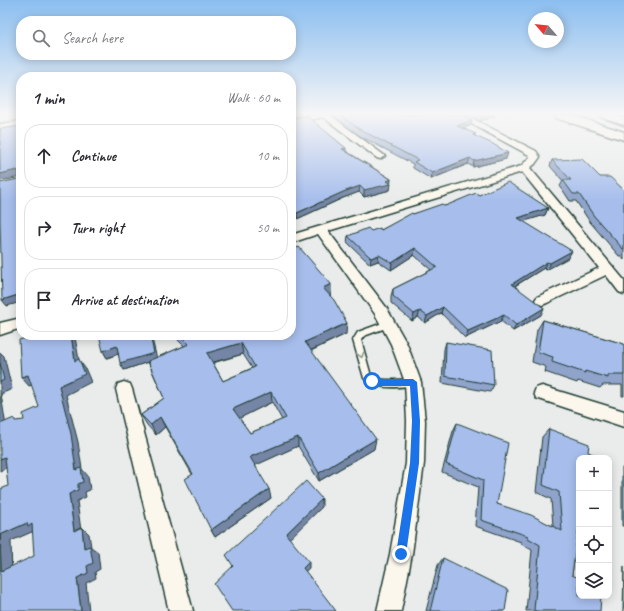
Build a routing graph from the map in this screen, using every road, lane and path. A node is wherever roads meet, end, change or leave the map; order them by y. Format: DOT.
graph roads {
  1 [pos="363,144"];
  2 [pos="515,144"];
  3 [pos="380,156"];
  4 [pos="524,168"];
  5 [pos="321,230"];
  6 [pos="296,238"];
  7 [pos="608,269"];
  8 [pos="624,289"];
  9 [pos="542,300"];
  10 [pos="16,324"];
  11 [pos="388,324"];
  12 [pos="0,329"];
  13 [pos="413,382"];
  14 [pos="124,389"];
  15 [pos="542,393"];
  16 [pos="624,419"];
  17 [pos="181,611"];
  18 [pos="389,611"];
  1 -- 3 [label="street"];
  2 -- 4 [label="street"];
  4 -- 5 [label="street"];
  4 -- 7 [label="street"];
  5 -- 6 [label="street"];
  5 -- 11 [label="street"];
  7 -- 8 [label="street"];
  7 -- 9 [label="street"];
  10 -- 12 [label="street"];
  11 -- 13 [label="street"];
  11 -- 13 [label="lane, one-way"];
  13 -- 18 [label="street"];
  14 -- 17 [label="street"];
  15 -- 16 [label="street"];
}
